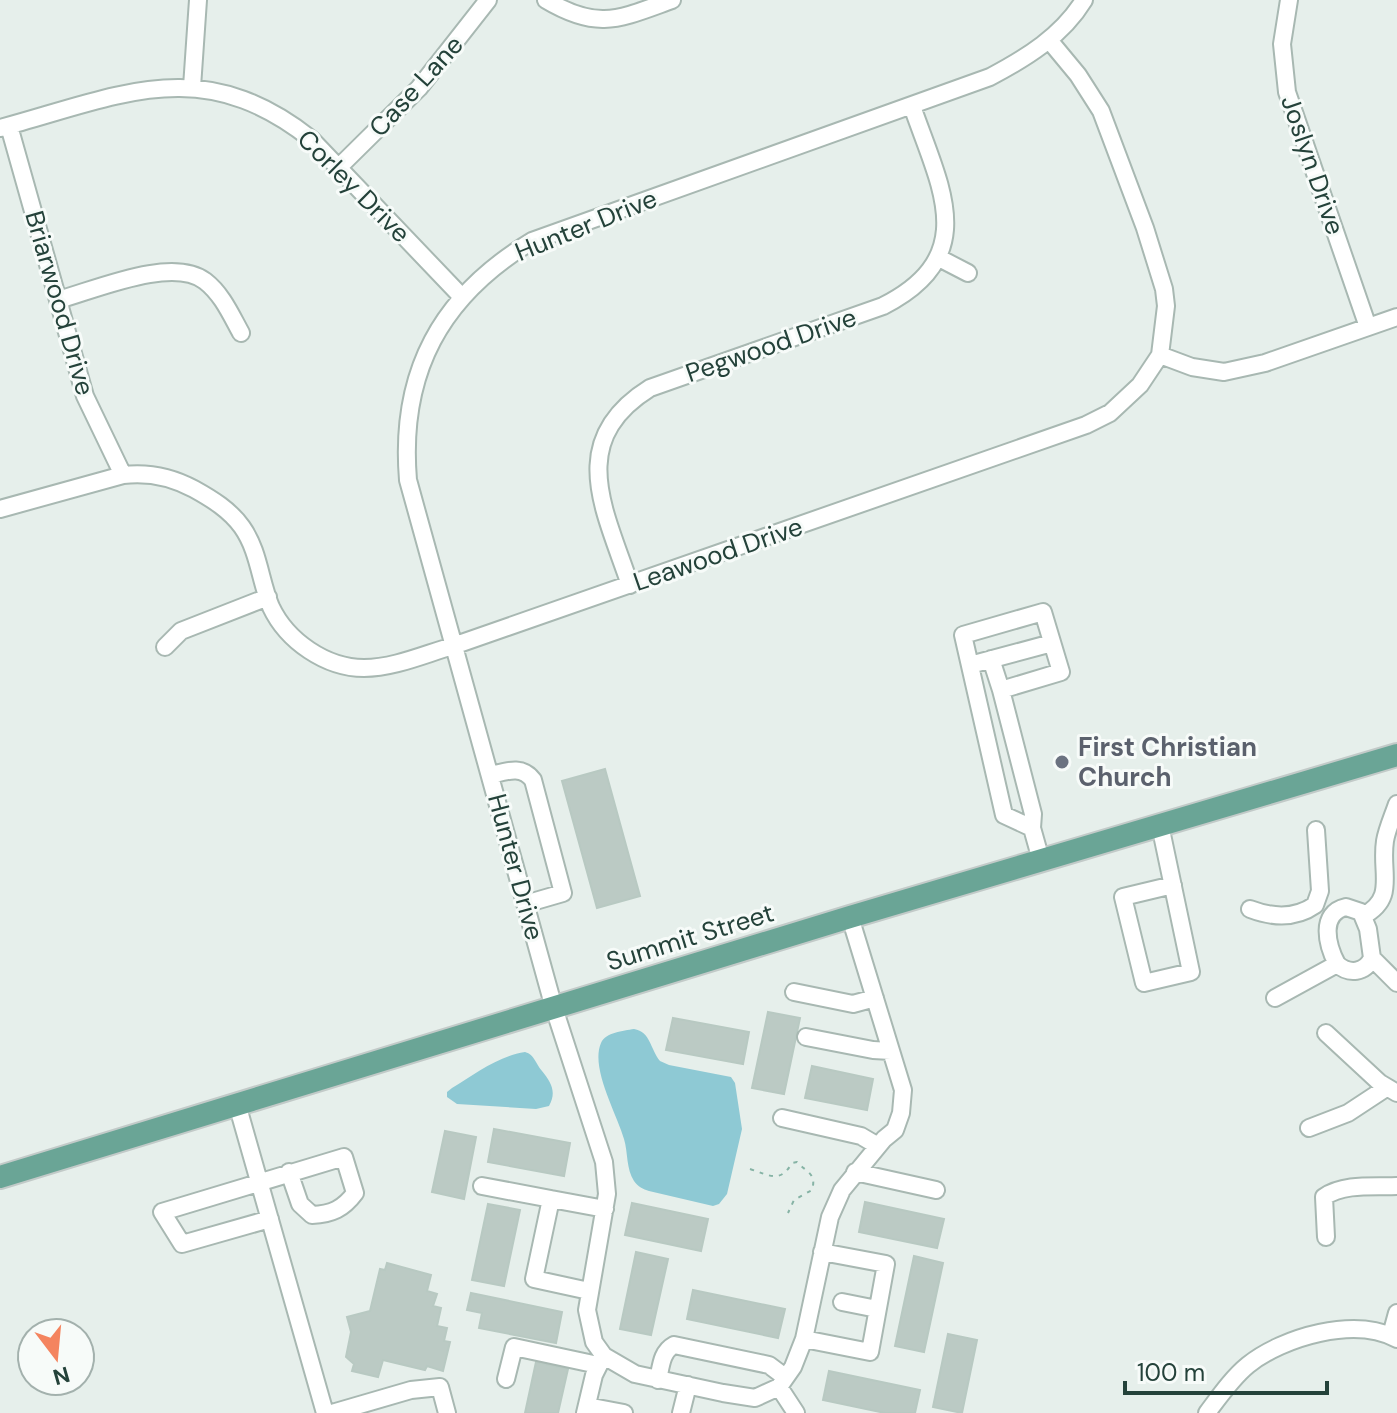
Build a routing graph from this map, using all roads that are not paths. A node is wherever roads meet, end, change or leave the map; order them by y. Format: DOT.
graph roads {
  1 [pos="198,0"];
  2 [pos="488,0"];
  3 [pos="546,0"];
  4 [pos="672,0"];
  5 [pos="1084,0"];
  6 [pos="1289,0"];
  7 [pos="1049,40"];
  8 [pos="192,87"];
  9 [pos="912,106"];
  10 [pos="4,127"];
  11 [pos="339,167"];
  12 [pos="939,258"];
  13 [pos="968,273"];
  14 [pos="461,296"];
  15 [pos="58,300"];
  16 [pos="1397,317"];
  17 [pos="1368,327"];
  18 [pos="241,333"];
  19 [pos="1160,355"];
  20 [pos="123,475"];
  21 [pos="0,509"];
  22 [pos="630,585"];
  23 [pos="268,597"];
  24 [pos="1052,643"];
  25 [pos="453,646"];
  26 [pos="165,647"];
  27 [pos="991,659"];
  28 [pos="970,665"];
  29 [pos="1001,690"];
  30 [pos="1397,755"];
  31 [pos="491,775"];
  32 [pos="1397,804"];
  33 [pos="1160,825"];
  34 [pos="1032,828"];
  35 [pos="1316,830"];
  36 [pos="1041,860"];
  37 [pos="1173,885"];
  38 [pos="525,904"];
  39 [pos="1315,905"];
  40 [pos="1250,909"];
  41 [pos="1329,916"];
  42 [pos="1363,916"];
  43 [pos="850,917"];
  44 [pos="1372,958"];
  45 [pos="1337,964"];
  46 [pos="1397,983"];
  47 [pos="794,992"];
  48 [pos="875,998"];
  49 [pos="1275,998"];
  50 [pos="554,1008"];
  51 [pos="1326,1033"];
  52 [pos="806,1037"];
  53 [pos="891,1051"];
  54 [pos="1392,1090"];
  55 [pos="237,1104"];
  56 [pos="782,1118"];
  57 [pos="1309,1128"];
  58 [pos="878,1146"];
  59 [pos="289,1172"];
  60 [pos="855,1172"];
  61 [pos="0,1177"];
  62 [pos="259,1181"];
  63 [pos="482,1186"];
  64 [pos="1397,1186"];
  65 [pos="936,1190"];
  66 [pos="551,1199"];
  67 [pos="605,1209"];
  68 [pos="270,1219"];
  69 [pos="1326,1237"];
  70 [pos="822,1252"];
  71 [pos="589,1291"];
  72 [pos="842,1302"];
  73 [pos="877,1309"];
  74 [pos="1397,1313"];
  75 [pos="1394,1337"];
  76 [pos="804,1339"];
  77 [pos="601,1360"];
  78 [pos="506,1379"];
  79 [pos="658,1380"];
  80 [pos="782,1382"];
  81 [pos="688,1385"];
  82 [pos="586,1409"];
  83 [pos="325,1413"];
  84 [pos="332,1413"];
  85 [pos="447,1413"];
  86 [pos="624,1413"];
  87 [pos="681,1413"];
  88 [pos="796,1413"];
  89 [pos="1207,1413"];
  1 -- 8 [label="street"];
  2 -- 11 [label="street, Case Lane"];
  3 -- 4 [label="street"];
  5 -- 7 [label="street, Hunter Drive"];
  6 -- 17 [label="street, Joslyn Drive"];
  7 -- 9 [label="street, Hunter Drive"];
  7 -- 19 [label="street, Leawood Drive"];
  8 -- 10 [label="street, Corley Drive"];
  8 -- 11 [label="street, Corley Drive"];
  9 -- 12 [label="street"];
  9 -- 14 [label="street, Hunter Drive"];
  10 -- 15 [label="street, Briarwood Drive"];
  11 -- 14 [label="street, Corley Drive"];
  12 -- 13 [label="street"];
  12 -- 22 [label="street, Pegwood Drive"];
  14 -- 25 [label="street, Hunter Drive"];
  15 -- 18 [label="street"];
  15 -- 20 [label="street, Briarwood Drive"];
  16 -- 17 [label="street"];
  17 -- 19 [label="street"];
  19 -- 22 [label="street, Leawood Drive"];
  20 -- 21 [label="street, Leawood Drive"];
  20 -- 23 [label="street, Leawood Drive"];
  22 -- 25 [label="street, Leawood Drive"];
  23 -- 25 [label="street, Leawood Drive"];
  23 -- 26 [label="street"];
  24 -- 27 [label="street"];
  24 -- 28 [label="street"];
  24 -- 29 [label="street"];
  25 -- 31 [label="street, Hunter Drive"];
  27 -- 28 [label="street"];
  27 -- 29 [label="street"];
  28 -- 34 [label="street"];
  29 -- 34 [label="street"];
  30 -- 33 [label="main road, Summit Street"];
  31 -- 38 [label="street, Hunter Drive"];
  31 -- 38 [label="street"];
  32 -- 42 [label="street"];
  33 -- 36 [label="main road, Summit Street"];
  33 -- 37 [label="street"];
  34 -- 36 [label="street"];
  35 -- 39 [label="street"];
  36 -- 43 [label="main road, Summit Street"];
  37 -- 37 [label="street"];
  38 -- 50 [label="street, Hunter Drive"];
  39 -- 40 [label="street"];
  39 -- 41 [label="street"];
  41 -- 42 [label="street"];
  41 -- 45 [label="street"];
  42 -- 44 [label="street"];
  43 -- 48 [label="street"];
  43 -- 50 [label="main road, Summit Street"];
  44 -- 45 [label="street"];
  44 -- 46 [label="street"];
  45 -- 49 [label="street"];
  47 -- 48 [label="street"];
  48 -- 53 [label="street"];
  50 -- 55 [label="main road, Summit Street"];
  50 -- 67 [label="street, Hunter Drive"];
  51 -- 54 [label="street"];
  52 -- 53 [label="street"];
  53 -- 58 [label="street"];
  54 -- 57 [label="street"];
  55 -- 61 [label="main road, Summit Street"];
  55 -- 62 [label="street"];
  56 -- 58 [label="street"];
  58 -- 60 [label="street"];
  59 -- 59 [label="street"];
  59 -- 62 [label="street"];
  60 -- 65 [label="street"];
  60 -- 70 [label="street"];
  62 -- 68 [label="street"];
  62 -- 68 [label="street"];
  63 -- 66 [label="street"];
  64 -- 69 [label="street"];
  66 -- 67 [label="street"];
  66 -- 71 [label="street"];
  67 -- 71 [label="street, Hunter Drive"];
  68 -- 83 [label="street"];
  70 -- 73 [label="street"];
  70 -- 76 [label="street"];
  71 -- 77 [label="street, Hunter Drive"];
  72 -- 73 [label="street"];
  73 -- 76 [label="street"];
  74 -- 75 [label="street"];
  75 -- 89 [label="street"];
  76 -- 80 [label="street"];
  77 -- 78 [label="street"];
  77 -- 79 [label="street"];
  77 -- 82 [label="street"];
  79 -- 80 [label="street"];
  79 -- 81 [label="street"];
  80 -- 81 [label="street"];
  80 -- 88 [label="street"];
  81 -- 87 [label="street"];
  82 -- 86 [label="street"];
  84 -- 85 [label="street"];
}
